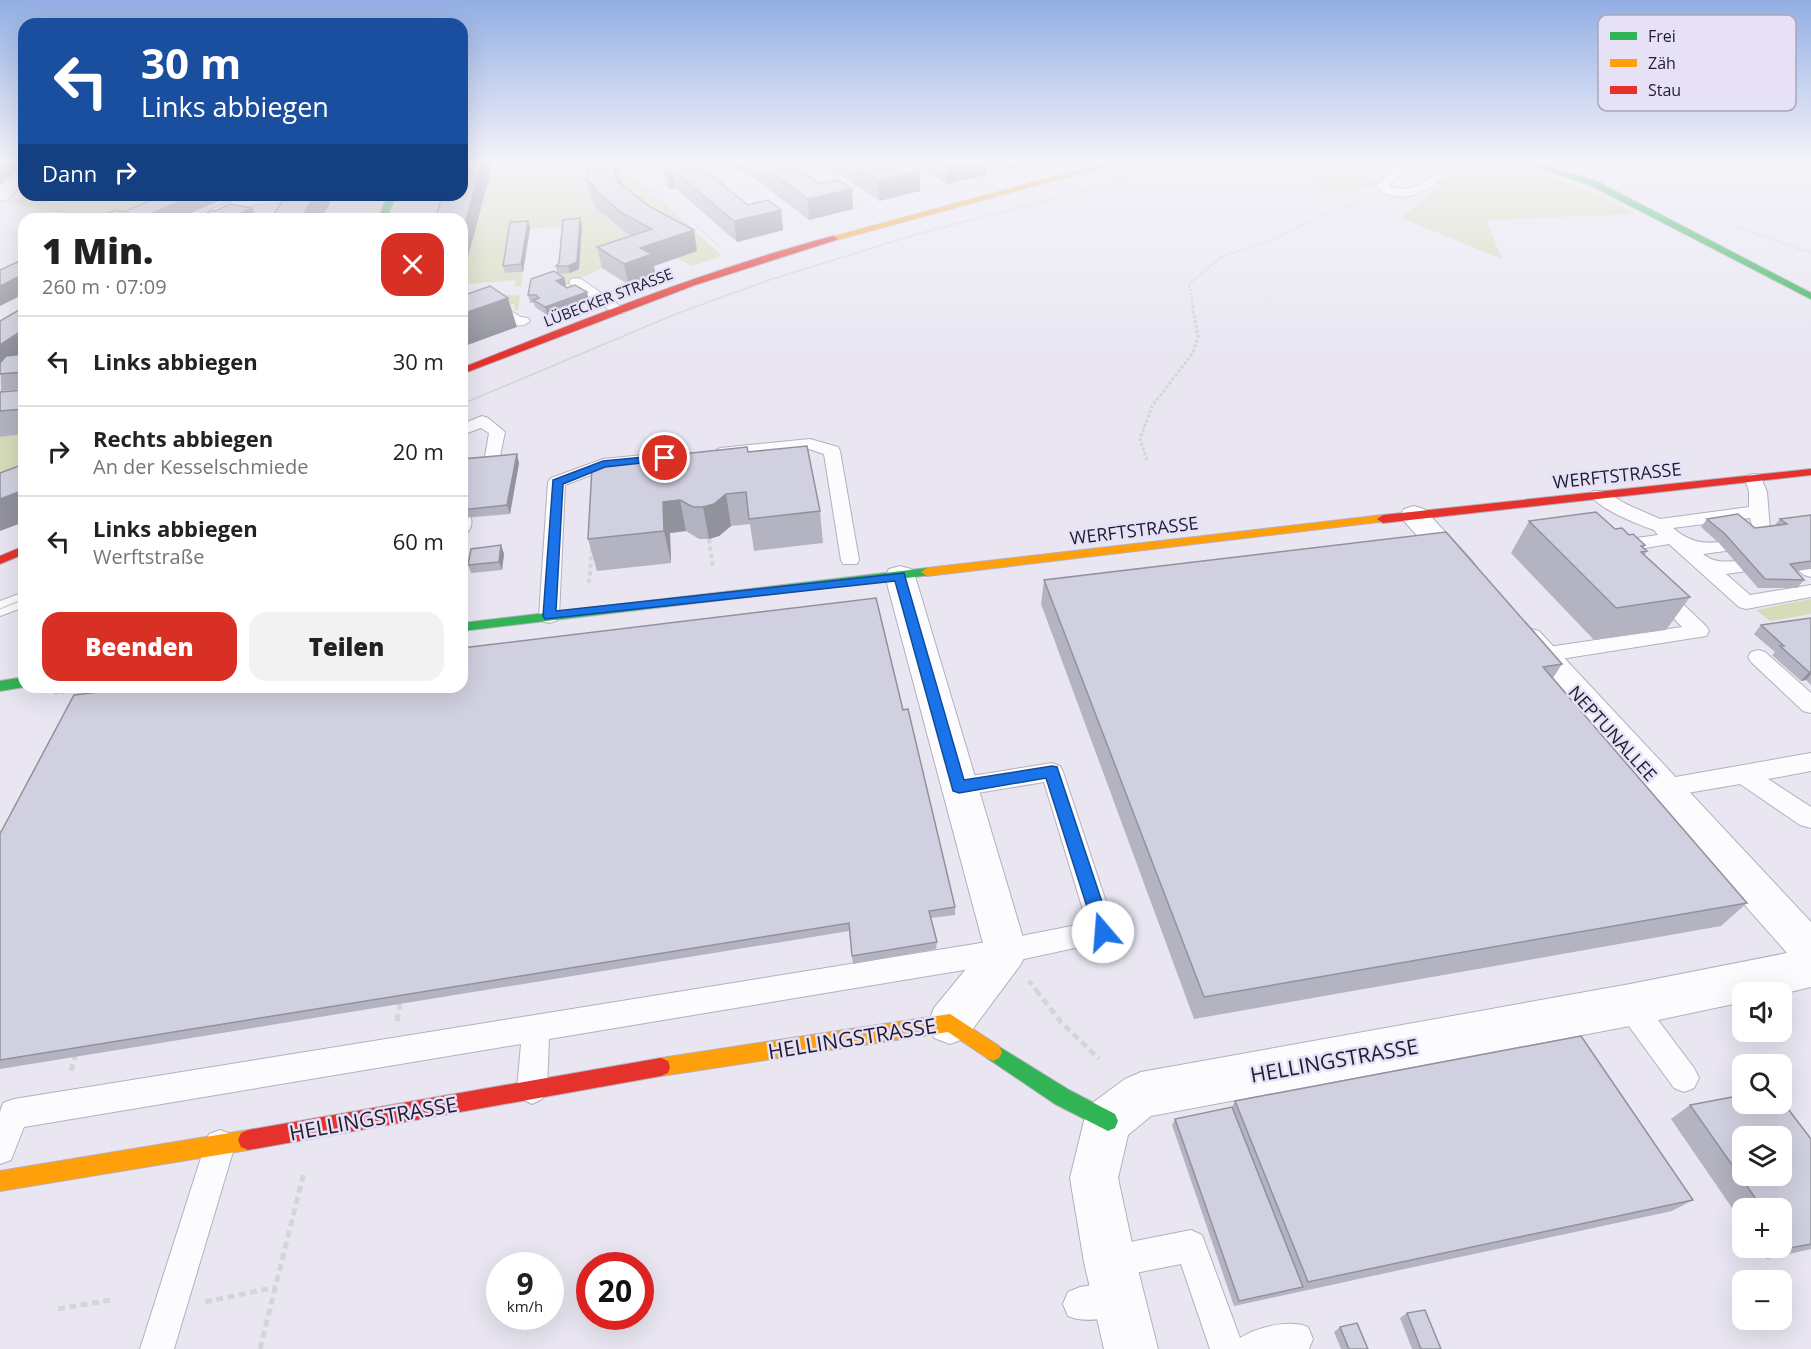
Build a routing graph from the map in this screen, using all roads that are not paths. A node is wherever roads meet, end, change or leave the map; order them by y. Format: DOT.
graph roads {
  1 [pos="873,226"];
  2 [pos="1676,226"];
  3 [pos="576,282"];
  4 [pos="1811,296"];
  5 [pos="499,308"];
  6 [pos="619,310"];
  7 [pos="524,321"];
  8 [pos="489,360"];
  9 [pos="468,363"];
  10 [pos="468,369"];
  11 [pos="468,427"];
  12 [pos="493,457"];
  13 [pos="1811,472"];
  14 [pos="1754,478"];
  15 [pos="1599,495"];
  16 [pos="1758,511"];
  17 [pos="1414,514"];
  18 [pos="1658,525"];
  19 [pos="1783,550"];
  20 [pos="1688,551"];
  21 [pos="18,552"];
  22 [pos="0,560"];
  23 [pos="850,561"];
  24 [pos="1628,563"];
  25 [pos="1811,571"];
  26 [pos="900,576"];
  27 [pos="1644,578"];
  28 [pos="1811,591"];
  29 [pos="1486,594"];
  30 [pos="18,602"];
  31 [pos="0,609"];
  32 [pos="549,616"];
  33 [pos="1510,620"];
  34 [pos="468,626"];
  35 [pos="1542,655"];
  36 [pos="1758,657"];
  37 [pos="18,683"];
  38 [pos="0,686"];
  39 [pos="1811,705"];
  40 [pos="1811,762"];
  41 [pos="1743,774"];
  42 [pos="959,787"];
  43 [pos="1664,789"];
  44 [pos="1811,818"];
  45 [pos="1006,951"];
  46 [pos="1811,951"];
  47 [pos="1811,968"];
  48 [pos="1630,1005"];
  49 [pos="950,1023"];
  50 [pos="536,1028"];
  51 [pos="1684,1078"];
  52 [pos="532,1089"];
  53 [pos="1108,1121"];
  54 [pos="2,1141"];
  55 [pos="220,1144"];
  56 [pos="0,1181"];
  57 [pos="1103,1288"];
  58 [pos="1296,1340"];
  59 [pos="157,1349"];
  60 [pos="1131,1349"];
  61 [pos="1227,1349"];
  62 [pos="1253,1349"];
  1 -- 6 [label="street, LÜBECKER STRASSE"];
  2 -- 4 [label="street"];
  3 -- 6 [label="lane"];
  5 -- 7 [label="lane"];
  6 -- 8 [label="street, LÜBECKER STRASSE"];
  8 -- 9 [label="street"];
  8 -- 10 [label="street, LÜBECKER STRASSE"];
  11 -- 12 [label="lane"];
  13 -- 14 [label="street, WERFTSTRASSE"];
  14 -- 15 [label="street, WERFTSTRASSE"];
  14 -- 16 [label="lane"];
  15 -- 17 [label="street, WERFTSTRASSE"];
  15 -- 18 [label="lane"];
  16 -- 18 [label="lane"];
  16 -- 19 [label="lane"];
  17 -- 26 [label="street, WERFTSTRASSE"];
  17 -- 29 [label="street"];
  18 -- 20 [label="lane"];
  19 -- 20 [label="lane"];
  19 -- 20 [label="lane"];
  19 -- 25 [label="lane"];
  20 -- 24 [label="lane"];
  20 -- 28 [label="lane"];
  21 -- 22 [label="street"];
  23 -- 32 [label="lane"];
  26 -- 32 [label="street, WERFTSTRASSE"];
  26 -- 42 [label="street"];
  27 -- 35 [label="lane"];
  30 -- 31 [label="lane"];
  32 -- 34 [label="street, WERFTSTRASSE"];
  33 -- 35 [label="street, NEPTUNALLEE"];
  35 -- 43 [label="street, NEPTUNALLEE"];
  36 -- 39 [label="lane"];
  37 -- 38 [label="street"];
  40 -- 41 [label="lane"];
  41 -- 43 [label="lane"];
  41 -- 44 [label="lane"];
  42 -- 45 [label="street"];
  42 -- 45 [label="lane"];
  43 -- 46 [label="street, NEPTUNALLEE"];
  45 -- 49 [label="street"];
  45 -- 50 [label="lane"];
  47 -- 48 [label="street, HELLINGSTRASSE"];
  48 -- 51 [label="lane"];
  48 -- 53 [label="street, HELLINGSTRASSE"];
  49 -- 52 [label="street, HELLINGSTRASSE"];
  49 -- 53 [label="street, HELLINGSTRASSE"];
  50 -- 52 [label="lane"];
  50 -- 54 [label="lane"];
  52 -- 55 [label="street, HELLINGSTRASSE"];
  53 -- 57 [label="street"];
  55 -- 56 [label="street, HELLINGSTRASSE"];
  55 -- 59 [label="lane"];
  57 -- 60 [label="street"];
  57 -- 61 [label="lane"];
  58 -- 62 [label="lane"];
}
